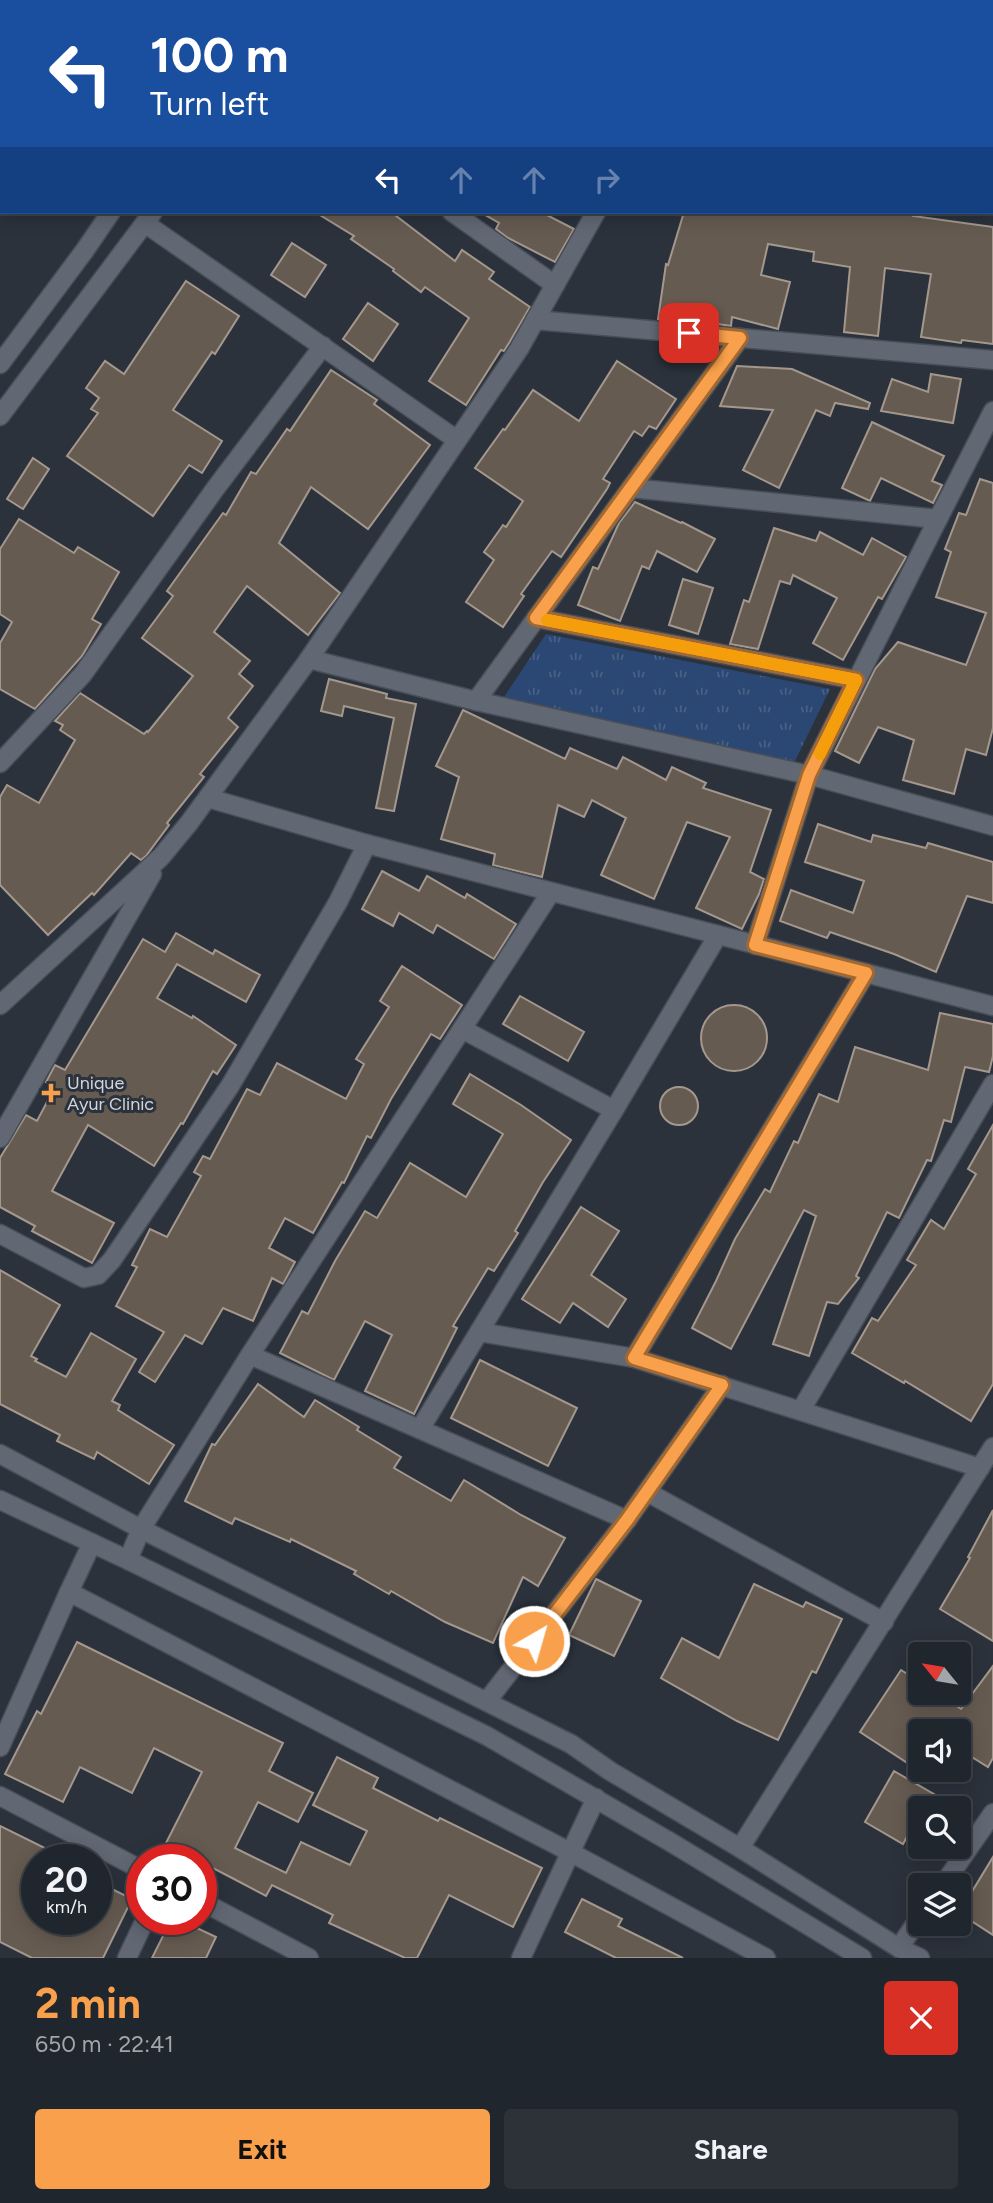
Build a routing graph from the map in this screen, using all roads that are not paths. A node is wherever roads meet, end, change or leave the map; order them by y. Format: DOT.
graph roads {
  1 [pos="110,214"];
  2 [pos="455,214"];
  3 [pos="595,214"];
  4 [pos="150,218"];
  5 [pos="555,285"];
  6 [pos="535,320"];
  7 [pos="740,338"];
  8 [pos="323,346"];
  9 [pos="993,360"];
  10 [pos="0,364"];
  11 [pos="993,411"];
  12 [pos="0,416"];
  13 [pos="457,440"];
  14 [pos="631,488"];
  15 [pos="938,519"];
  16 [pos="536,618"];
  17 [pos="309,659"];
  18 [pos="856,680"];
  19 [pos="476,701"];
  20 [pos="0,763"];
  21 [pos="809,775"];
  22 [pos="208,798"];
  23 [pos="990,820"];
  24 [pos="367,844"];
  25 [pos="161,857"];
  26 [pos="551,892"];
  27 [pos="718,935"];
  28 [pos="755,945"];
  29 [pos="866,973"];
  30 [pos="0,1005"];
  31 [pos="993,1006"];
  32 [pos="462,1029"];
  33 [pos="993,1084"];
  34 [pos="614,1110"];
  35 [pos="0,1138"];
  36 [pos="0,1234"];
  37 [pos="479,1332"];
  38 [pos="250,1355"];
  39 [pos="634,1358"];
  40 [pos="722,1385"];
  41 [pos="802,1410"];
  42 [pos="420,1429"];
  43 [pos="993,1447"];
  44 [pos="0,1454"];
  45 [pos="980,1468"];
  46 [pos="647,1492"];
  47 [pos="0,1500"];
  48 [pos="627,1520"];
  49 [pos="141,1530"];
  50 [pos="92,1543"];
  51 [pos="128,1560"];
  52 [pos="68,1592"];
  53 [pos="884,1622"];
  54 [pos="487,1701"];
  55 [pos="0,1747"];
  56 [pos="0,1796"];
  57 [pos="596,1798"];
  58 [pos="993,1813"];
  59 [pos="689,1818"];
  60 [pos="672,1843"];
  61 [pos="740,1848"];
  62 [pos="570,1852"];
  63 [pos="126,1862"];
  64 [pos="951,1873"];
  65 [pos="217,1910"];
  66 [pos="138,1935"];
  67 [pos="908,1935"];
  68 [pos="899,1948"];
  69 [pos="127,1958"];
  70 [pos="309,1958"];
  71 [pos="521,1958"];
  72 [pos="766,1958"];
  73 [pos="862,1958"];
  74 [pos="920,1958"];
  1 -- 10 [label="street"];
  2 -- 5 [label="street"];
  3 -- 5 [label="street"];
  4 -- 8 [label="street"];
  4 -- 12 [label="street"];
  5 -- 6 [label="street"];
  6 -- 7 [label="street"];
  6 -- 13 [label="street"];
  7 -- 9 [label="street"];
  7 -- 14 [label="street"];
  8 -- 13 [label="street"];
  8 -- 20 [label="street"];
  11 -- 15 [label="street"];
  13 -- 17 [label="street"];
  14 -- 15 [label="street"];
  14 -- 16 [label="street"];
  15 -- 18 [label="street"];
  16 -- 18 [label="street"];
  16 -- 19 [label="street"];
  17 -- 19 [label="street"];
  17 -- 22 [label="street"];
  18 -- 21 [label="street"];
  19 -- 21 [label="street"];
  21 -- 23 [label="street"];
  21 -- 28 [label="street"];
  22 -- 24 [label="street"];
  22 -- 25 [label="street"];
  24 -- 26 [label="street"];
  24 -- 36 [label="street"];
  25 -- 30 [label="street"];
  25 -- 35 [label="street"];
  26 -- 27 [label="street"];
  26 -- 32 [label="street"];
  27 -- 28 [label="street"];
  27 -- 34 [label="street"];
  28 -- 29 [label="street"];
  29 -- 31 [label="street"];
  29 -- 39 [label="street"];
  32 -- 34 [label="street"];
  32 -- 38 [label="street"];
  33 -- 41 [label="street"];
  34 -- 37 [label="street"];
  37 -- 39 [label="street"];
  37 -- 42 [label="street"];
  38 -- 42 [label="street"];
  38 -- 49 [label="street"];
  39 -- 40 [label="street"];
  40 -- 41 [label="street"];
  40 -- 46 [label="street"];
  41 -- 45 [label="street"];
  42 -- 48 [label="street"];
  43 -- 45 [label="street"];
  44 -- 49 [label="street"];
  45 -- 53 [label="street"];
  46 -- 48 [label="street"];
  46 -- 53 [label="street"];
  47 -- 50 [label="street"];
  48 -- 54 [label="street"];
  49 -- 51 [label="street"];
  49 -- 54 [label="street"];
  50 -- 51 [label="street"];
  50 -- 52 [label="street"];
  51 -- 57 [label="street"];
  52 -- 55 [label="street"];
  52 -- 62 [label="street"];
  53 -- 61 [label="street"];
  54 -- 59 [label="street"];
  56 -- 63 [label="street"];
  57 -- 60 [label="street"];
  57 -- 62 [label="street"];
  58 -- 64 [label="street"];
  59 -- 60 [label="street"];
  59 -- 61 [label="street"];
  60 -- 73 [label="street"];
  61 -- 68 [label="street"];
  62 -- 71 [label="street"];
  62 -- 72 [label="street"];
  65 -- 70 [label="street"];
  66 -- 69 [label="street"];
  67 -- 68 [label="street"];
  68 -- 74 [label="street"];
}
